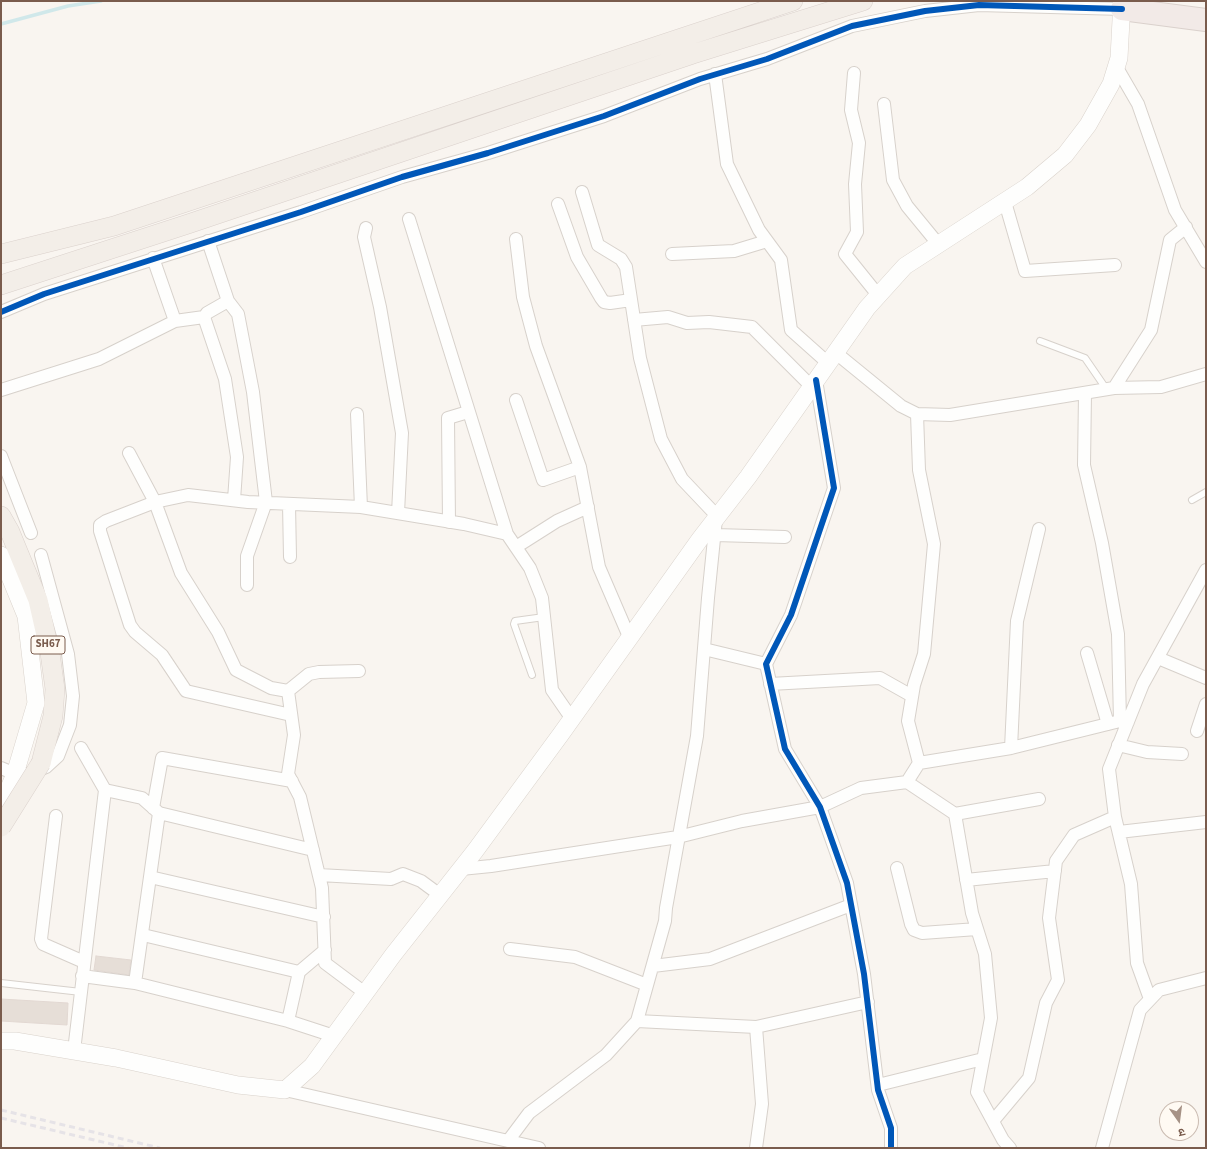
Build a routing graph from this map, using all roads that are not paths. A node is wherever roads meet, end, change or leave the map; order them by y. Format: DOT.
graph roads {
  1 [pos="793,1"];
  2 [pos="863,1"];
  3 [pos="1122,5"];
  4 [pos="1206,20"];
  5 [pos="1116,66"];
  6 [pos="854,73"];
  7 [pos="715,74"];
  8 [pos="884,104"];
  9 [pos="582,192"];
  10 [pos="1005,202"];
  11 [pos="558,204"];
  12 [pos="409,219"];
  13 [pos="1186,227"];
  14 [pos="366,228"];
  15 [pos="516,239"];
  16 [pos="208,241"];
  17 [pos="767,241"];
  18 [pos="939,245"];
  19 [pos="1,254"];
  20 [pos="672,254"];
  21 [pos="153,258"];
  22 [pos="1206,262"];
  23 [pos="1115,265"];
  24 [pos="1,285"];
  25 [pos="878,295"];
  26 [pos="631,300"];
  27 [pos="228,301"];
  28 [pos="1,312"];
  29 [pos="204,317"];
  30 [pos="634,320"];
  31 [pos="175,321"];
  32 [pos="1040,341"];
  33 [pos="832,358"];
  34 [pos="1206,374"];
  35 [pos="814,383"];
  36 [pos="1111,389"];
  37 [pos="1,390"];
  38 [pos="1085,394"];
  39 [pos="516,400"];
  40 [pos="468,412"];
  41 [pos="357,414"];
  42 [pos="917,414"];
  43 [pos="129,453"];
  44 [pos="1,456"];
  45 [pos="580,467"];
  46 [pos="1206,492"];
  47 [pos="234,500"];
  48 [pos="1192,500"];
  49 [pos="155,502"];
  50 [pos="266,502"];
  51 [pos="288,504"];
  52 [pos="361,507"];
  53 [pos="588,507"];
  54 [pos="398,513"];
  55 [pos="1,516"];
  56 [pos="717,518"];
  57 [pos="449,522"];
  58 [pos="1039,529"];
  59 [pos="31,533"];
  60 [pos="507,534"];
  61 [pos="714,535"];
  62 [pos="785,537"];
  63 [pos="516,547"];
  64 [pos="1,555"];
  65 [pos="41,555"];
  66 [pos="290,557"];
  67 [pos="1206,570"];
  68 [pos="247,585"];
  69 [pos="544,617"];
  70 [pos="630,639"];
  71 [pos="704,649"];
  72 [pos="1087,653"];
  73 [pos="1158,658"];
  74 [pos="766,664"];
  75 [pos="359,671"];
  76 [pos="532,675"];
  77 [pos="1206,678"];
  78 [pos="770,684"];
  79 [pos="288,691"];
  80 [pos="912,696"];
  81 [pos="1206,704"];
  82 [pos="291,715"];
  83 [pos="572,718"];
  84 [pos="1119,722"];
  85 [pos="1197,731"];
  86 [pos="1118,745"];
  87 [pos="81,748"];
  88 [pos="1011,748"];
  89 [pos="1182,754"];
  90 [pos="919,763"];
  91 [pos="8,771"];
  92 [pos="292,781"];
  93 [pos="906,782"];
  94 [pos="105,790"];
  95 [pos="1039,799"];
  96 [pos="1,807"];
  97 [pos="820,807"];
  98 [pos="156,810"];
  99 [pos="955,814"];
  100 [pos="56,816"];
  101 [pos="1115,817"];
  102 [pos="1206,822"];
  103 [pos="1,827"];
  104 [pos="1119,832"];
  105 [pos="678,837"];
  106 [pos="313,850"];
  107 [pos="897,868"];
  108 [pos="461,869"];
  109 [pos="1055,871"];
  110 [pos="319,875"];
  111 [pos="150,877"];
  112 [pos="966,880"];
  113 [pos="440,895"];
  114 [pos="851,905"];
  115 [pos="324,917"];
  116 [pos="977,929"];
  117 [pos="142,935"];
  118 [pos="510,949"];
  119 [pos="325,950"];
  120 [pos="84,962"];
  121 [pos="652,966"];
  122 [pos="299,972"];
  123 [pos="82,976"];
  124 [pos="1206,978"];
  125 [pos="1,983"];
  126 [pos="135,983"];
  127 [pos="648,985"];
  128 [pos="81,992"];
  129 [pos="365,993"];
  130 [pos="1150,999"];
  131 [pos="868,1002"];
  132 [pos="288,1021"];
  133 [pos="637,1021"];
  134 [pos="756,1027"];
  135 [pos="334,1036"];
  136 [pos="1,1041"];
  137 [pos="74,1051"];
  138 [pos="983,1060"];
  139 [pos="878,1085"];
  140 [pos="285,1090"];
  141 [pos="993,1121"];
  142 [pos="508,1141"];
  143 [pos="539,1148"];
  144 [pos="756,1148"];
  145 [pos="890,1148"];
  146 [pos="1010,1148"];
  147 [pos="1102,1148"];
  1 -- 19 [label="main road"];
  2 -- 24 [label="main road"];
  3 -- 4 [label="highway"];
  3 -- 5 [label="main road"];
  3 -- 7 [label="street"];
  5 -- 10 [label="main road"];
  5 -- 13 [label="street"];
  6 -- 25 [label="street"];
  7 -- 16 [label="street"];
  7 -- 17 [label="street"];
  8 -- 18 [label="street"];
  9 -- 26 [label="street"];
  10 -- 18 [label="main road"];
  10 -- 23 [label="street"];
  11 -- 26 [label="street"];
  12 -- 40 [label="street"];
  13 -- 22 [label="street"];
  13 -- 36 [label="street"];
  14 -- 54 [label="street"];
  15 -- 45 [label="street"];
  16 -- 21 [label="street"];
  16 -- 27 [label="street"];
  17 -- 20 [label="street"];
  17 -- 33 [label="street"];
  18 -- 25 [label="main road"];
  21 -- 28 [label="street"];
  21 -- 31 [label="street"];
  25 -- 33 [label="main road"];
  26 -- 30 [label="street"];
  27 -- 29 [label="street"];
  27 -- 50 [label="street"];
  29 -- 31 [label="street"];
  29 -- 47 [label="street"];
  30 -- 35 [label="street"];
  30 -- 56 [label="street"];
  31 -- 37 [label="street"];
  32 -- 36 [label="lane"];
  33 -- 35 [label="main road"];
  33 -- 42 [label="street"];
  34 -- 36 [label="street"];
  35 -- 56 [label="main road"];
  35 -- 74 [label="street"];
  36 -- 38 [label="street"];
  38 -- 42 [label="street"];
  38 -- 84 [label="street"];
  39 -- 45 [label="street"];
  40 -- 57 [label="street"];
  40 -- 60 [label="street"];
  41 -- 52 [label="street"];
  42 -- 80 [label="street"];
  43 -- 49 [label="street"];
  44 -- 59 [label="street"];
  45 -- 53 [label="street"];
  46 -- 48 [label="lane"];
  47 -- 49 [label="street"];
  47 -- 50 [label="street"];
  49 -- 79 [label="street"];
  49 -- 82 [label="street"];
  50 -- 51 [label="street"];
  50 -- 68 [label="street"];
  51 -- 52 [label="street"];
  51 -- 66 [label="street"];
  52 -- 54 [label="street"];
  53 -- 63 [label="street"];
  53 -- 70 [label="street"];
  54 -- 57 [label="street"];
  55 -- 103 [label="main road, SH67, bridge"];
  56 -- 61 [label="street"];
  56 -- 70 [label="main road"];
  57 -- 60 [label="street"];
  58 -- 88 [label="street"];
  60 -- 63 [label="street"];
  61 -- 62 [label="street"];
  61 -- 71 [label="street"];
  63 -- 69 [label="street"];
  64 -- 91 [label="main road"];
  65 -- 91 [label="street"];
  67 -- 73 [label="street"];
  69 -- 76 [label="lane"];
  69 -- 83 [label="street"];
  70 -- 83 [label="main road"];
  71 -- 74 [label="street"];
  71 -- 105 [label="street"];
  72 -- 84 [label="street"];
  73 -- 77 [label="street"];
  73 -- 84 [label="street"];
  74 -- 78 [label="street"];
  75 -- 79 [label="street"];
  78 -- 80 [label="street"];
  78 -- 97 [label="street"];
  79 -- 82 [label="street"];
  80 -- 90 [label="street"];
  81 -- 85 [label="street"];
  82 -- 92 [label="street"];
  83 -- 108 [label="main road"];
  84 -- 86 [label="street"];
  84 -- 88 [label="street"];
  86 -- 89 [label="street"];
  86 -- 101 [label="street"];
  87 -- 94 [label="street"];
  88 -- 90 [label="street"];
  90 -- 93 [label="street"];
  91 -- 96 [label="main road"];
  92 -- 98 [label="street"];
  92 -- 106 [label="street"];
  93 -- 97 [label="street"];
  93 -- 99 [label="street"];
  94 -- 98 [label="street"];
  94 -- 120 [label="street"];
  95 -- 99 [label="street"];
  97 -- 105 [label="street"];
  97 -- 114 [label="street"];
  98 -- 106 [label="street"];
  98 -- 111 [label="street"];
  99 -- 112 [label="street"];
  100 -- 120 [label="street"];
  101 -- 104 [label="street"];
  101 -- 109 [label="street"];
  102 -- 104 [label="street"];
  104 -- 130 [label="street"];
  105 -- 108 [label="street"];
  105 -- 121 [label="street"];
  106 -- 110 [label="street"];
  107 -- 116 [label="street"];
  108 -- 113 [label="main road"];
  109 -- 112 [label="street"];
  109 -- 141 [label="street"];
  110 -- 113 [label="street"];
  110 -- 115 [label="street"];
  111 -- 115 [label="street"];
  111 -- 117 [label="street"];
  112 -- 116 [label="street"];
  113 -- 129 [label="main road"];
  114 -- 121 [label="street"];
  114 -- 131 [label="street"];
  115 -- 119 [label="street"];
  116 -- 138 [label="street"];
  117 -- 122 [label="street"];
  117 -- 126 [label="street"];
  118 -- 127 [label="street"];
  119 -- 122 [label="street"];
  119 -- 129 [label="street"];
  120 -- 123 [label="street"];
  121 -- 127 [label="street"];
  122 -- 132 [label="street"];
  123 -- 126 [label="street"];
  123 -- 128 [label="street"];
  124 -- 130 [label="street"];
  125 -- 128 [label="lane"];
  126 -- 132 [label="street"];
  127 -- 133 [label="street"];
  128 -- 137 [label="street"];
  129 -- 135 [label="main road"];
  130 -- 147 [label="street"];
  131 -- 134 [label="street"];
  131 -- 139 [label="street"];
  132 -- 135 [label="street"];
  133 -- 134 [label="street"];
  133 -- 142 [label="street"];
  134 -- 144 [label="street"];
  135 -- 140 [label="main road"];
  136 -- 137 [label="main road"];
  137 -- 140 [label="main road"];
  138 -- 139 [label="street"];
  138 -- 141 [label="street"];
  139 -- 145 [label="street"];
  140 -- 142 [label="street"];
  141 -- 146 [label="street"];
  142 -- 143 [label="street"];
}
